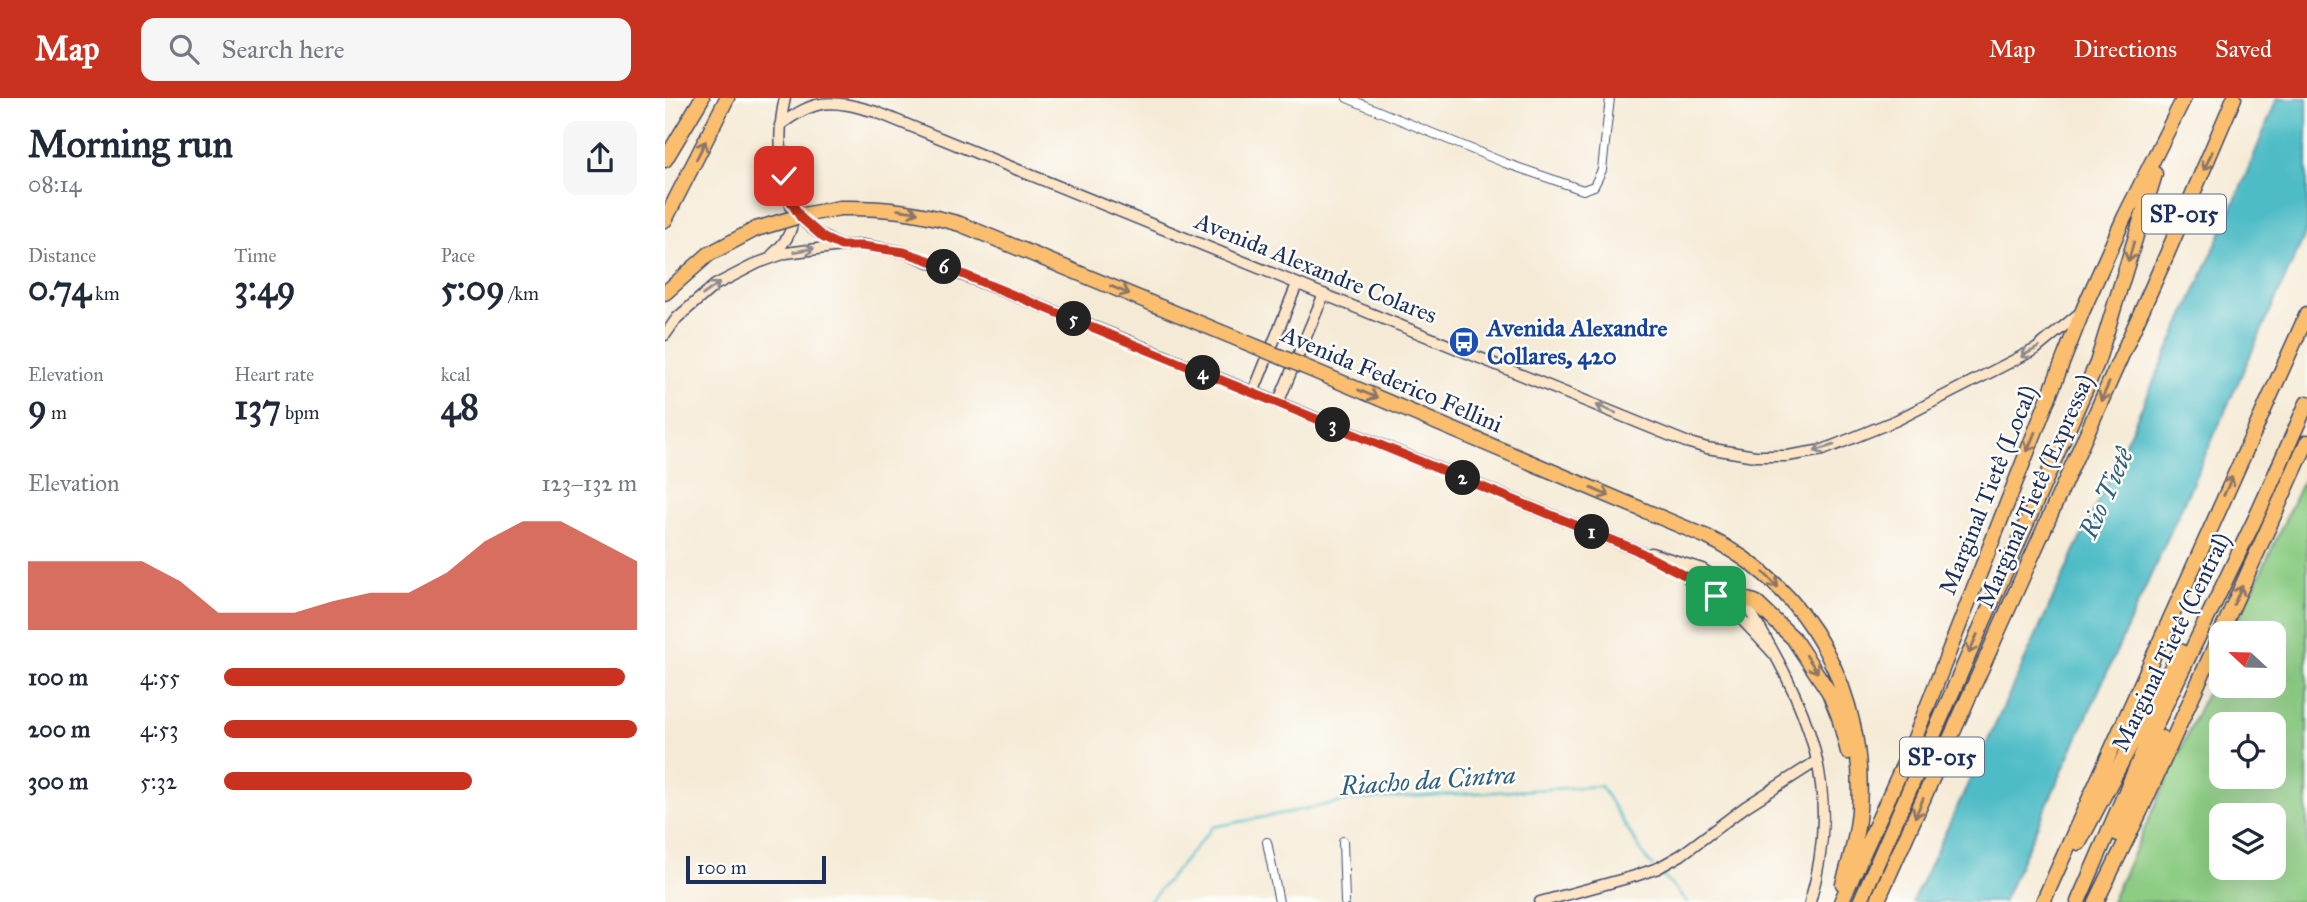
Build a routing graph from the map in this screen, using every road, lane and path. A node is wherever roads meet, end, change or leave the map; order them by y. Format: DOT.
graph roads {
  1 [pos="702,98"];
  2 [pos="727,98"];
  3 [pos="856,98"];
  4 [pos="1347,98"];
  5 [pos="1610,98"];
  6 [pos="2184,98"];
  7 [pos="2234,98"];
  8 [pos="785,100"];
  9 [pos="876,112"];
  10 [pos="780,125"];
  11 [pos="2165,139"];
  12 [pos="665,160"];
  13 [pos="791,202"];
  14 [pos="665,220"];
  15 [pos="841,246"];
  16 [pos="768,260"];
  17 [pos="1297,284"];
  18 [pos="665,293"];
  19 [pos="1324,294"];
  20 [pos="2083,310"];
  21 [pos="2307,314"];
  22 [pos="665,335"];
  23 [pos="1253,393"];
  24 [pos="1278,403"];
  25 [pos="2307,403"];
  26 [pos="2307,442"];
  27 [pos="1634,549"];
  28 [pos="1690,578"];
  29 [pos="1747,600"];
  30 [pos="2225,621"];
  31 [pos="2198,634"];
  32 [pos="2209,650"];
  33 [pos="1773,653"];
  34 [pos="2209,655"];
  35 [pos="1817,761"];
  36 [pos="1911,784"];
  37 [pos="1857,824"];
  38 [pos="1343,841"];
  39 [pos="1267,842"];
  40 [pos="2090,876"];
  41 [pos="2051,884"];
  42 [pos="1548,901"];
  43 [pos="1279,902"];
  44 [pos="1346,902"];
  45 [pos="1809,902"];
  46 [pos="1839,902"];
  47 [pos="1850,902"];
  48 [pos="1860,902"];
  49 [pos="1877,902"];
  50 [pos="2043,902"];
  51 [pos="2078,902"];
  52 [pos="2096,902"];
  1 -- 12 [label="highway"];
  14 -- 2 [label="highway, one-way"];
  3 -- 9 [label="main road, Avenida Alexandre Colares"];
  4 -- 5 [label="street"];
  6 -- 11 [label="highway, Marginal Tietê (Local)"];
  7 -- 49 [label="highway, Marginal Tietê (Expressa) / SP-015, one-way"];
  8 -- 10 [label="main road"];
  9 -- 10 [label="main road, Avenida Alexandre Colares"];
  9 -- 17 [label="main road, Avenida Alexandre Colares"];
  10 -- 13 [label="main road"];
  11 -- 20 [label="highway, Marginal Tietê (Local)"];
  11 -- 36 [label="highway, one-way"];
  13 -- 15 [label="main road"];
  13 -- 16 [label="main road"];
  16 -- 15 [label="main road, one-way"];
  15 -- 23 [label="main road"];
  22 -- 16 [label="main road, one-way"];
  17 -- 19 [label="main road, Avenida Alexandre Colares"];
  17 -- 23 [label="main road"];
  18 -- 37 [label="highway, Avenida Federico Fellini, one-way, bridge"];
  20 -- 19 [label="main road, Avenida Alexandre Colares, one-way"];
  19 -- 24 [label="main road"];
  20 -- 46 [label="highway, Marginal Tietê (Local), one-way"];
  41 -- 21 [label="highway, one-way"];
  23 -- 24 [label="main road"];
  24 -- 27 [label="main road"];
  25 -- 31 [label="highway, Marginal Tietê (Central)"];
  30 -- 26 [label="highway, one-way"];
  27 -- 28 [label="main road"];
  27 -- 29 [label="main road"];
  28 -- 29 [label="highway"];
  28 -- 33 [label="main road"];
  29 -- 33 [label="main road"];
  29 -- 37 [label="highway, one-way"];
  31 -- 40 [label="highway, Marginal Tietê (Central)"];
  31 -- 41 [label="highway"];
  32 -- 40 [label="highway"];
  33 -- 35 [label="main road"];
  34 -- 52 [label="highway"];
  35 -- 42 [label="main road"];
  35 -- 45 [label="main road"];
  36 -- 47 [label="highway"];
  36 -- 48 [label="highway"];
  37 -- 46 [label="highway, Avenida Federico Fellini"];
  38 -- 44 [label="street"];
  39 -- 43 [label="street"];
  40 -- 51 [label="highway, Marginal Tietê (Central)"];
  41 -- 50 [label="highway"];
}
